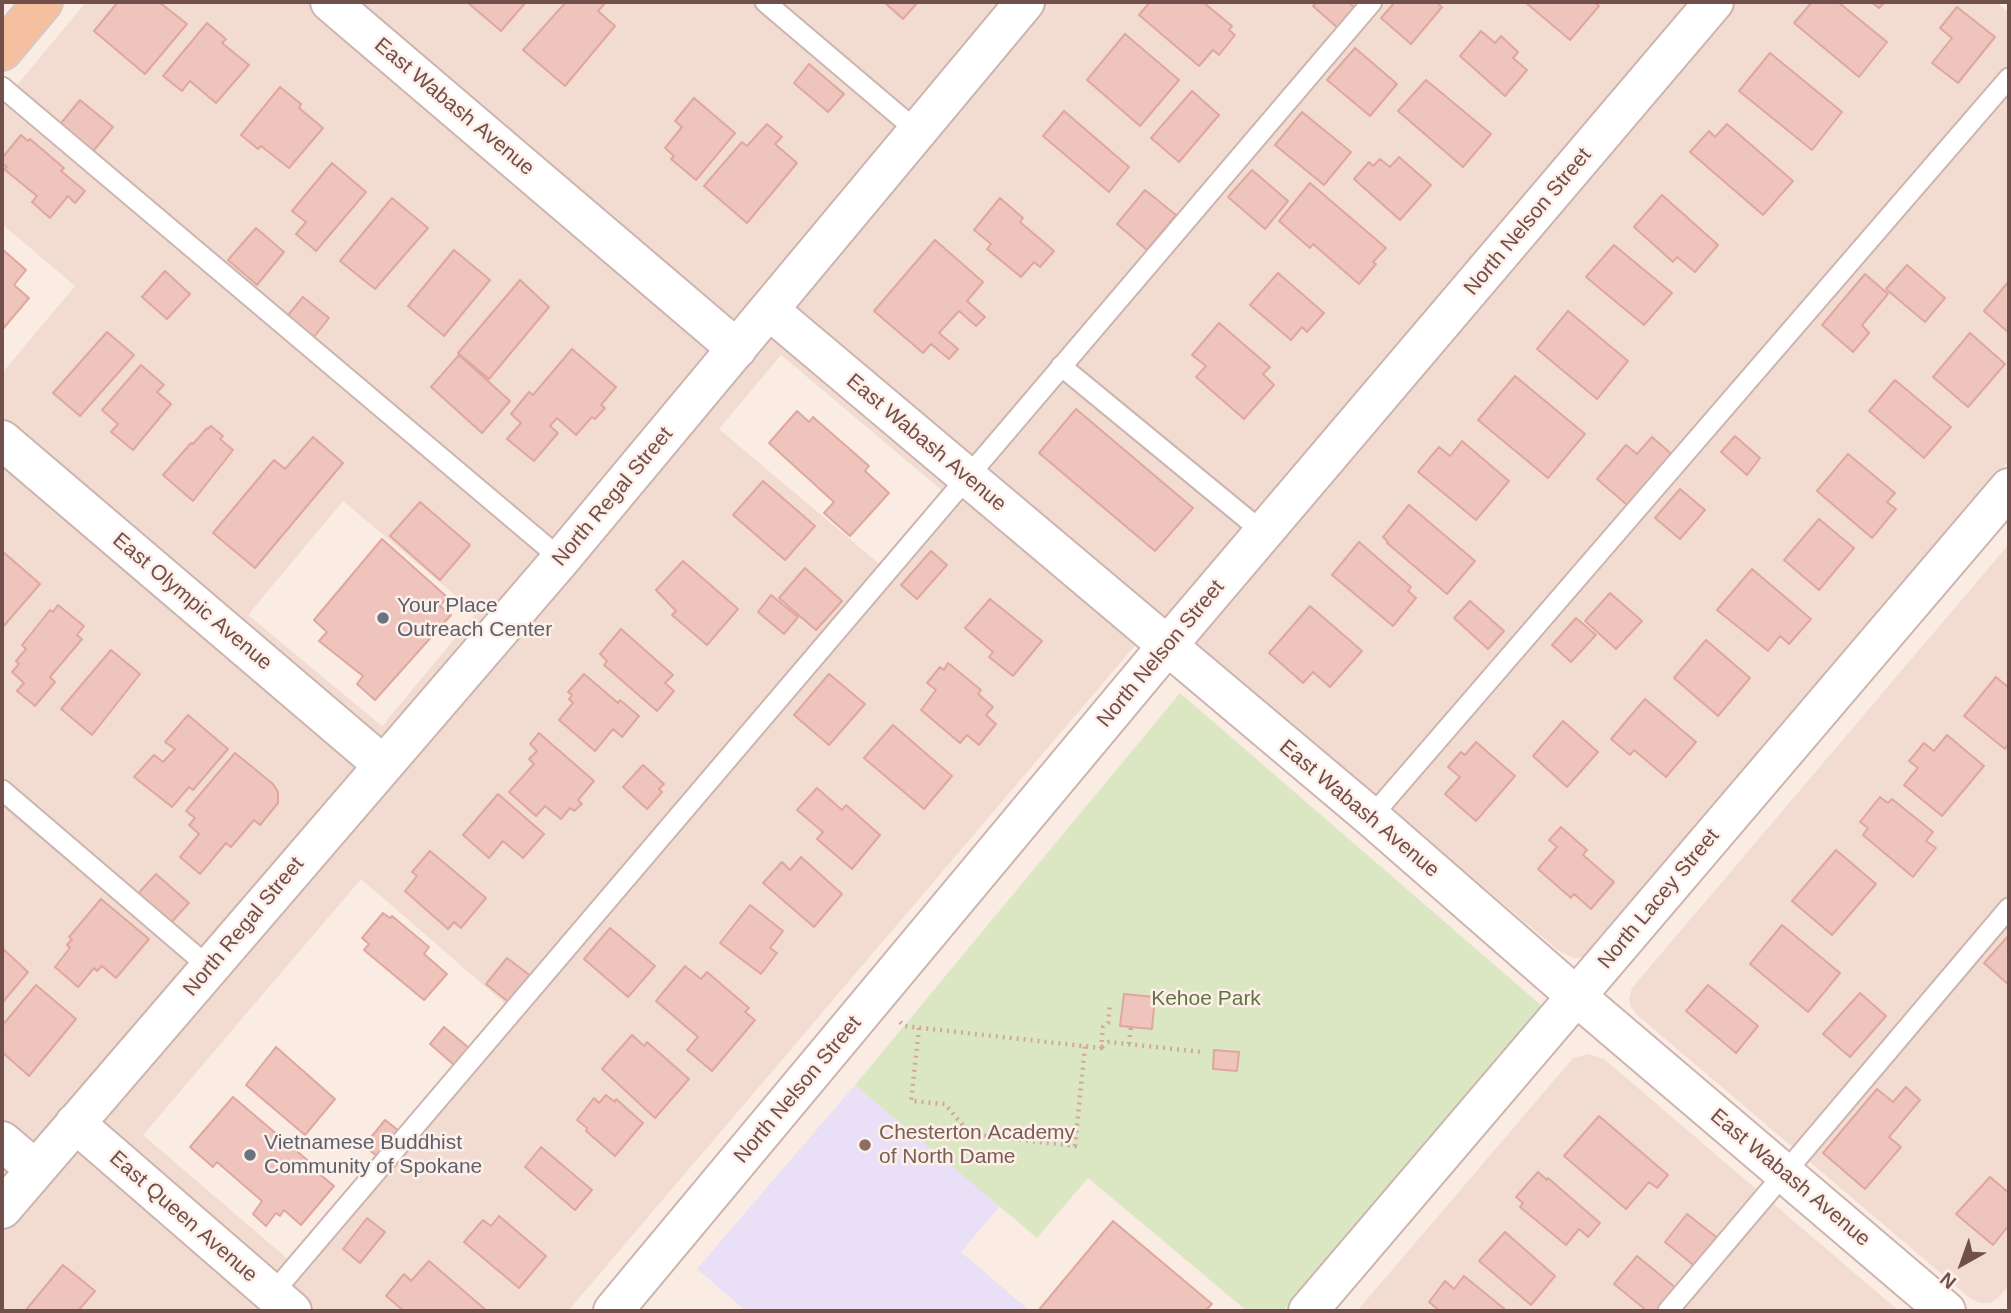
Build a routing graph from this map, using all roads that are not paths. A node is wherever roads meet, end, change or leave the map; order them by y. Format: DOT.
graph roads {
  1 [pos="43,2"];
  2 [pos="330,2"];
  3 [pos="765,2"];
  4 [pos="1025,2"];
  5 [pos="1372,2"];
  6 [pos="1714,2"];
  7 [pos="2,51"];
  8 [pos="2009,78"];
  9 [pos="2,87"];
  10 [pos="917,131"];
  11 [pos="769,310"];
  12 [pos="737,349"];
  13 [pos="1061,366"];
  14 [pos="2,440"];
  15 [pos="967,477"];
  16 [pos="2009,488"];
  17 [pos="1264,533"];
  18 [pos="561,559"];
  19 [pos="1167,646"];
  20 [pos="382,764"];
  21 [pos="2,790"];
  22 [pos="1371,817"];
  23 [pos="2009,908"];
  24 [pos="210,968"];
  25 [pos="1576,996"];
  26 [pos="75,1123"];
  27 [pos="2,1141"];
  28 [pos="36,1169"];
  29 [pos="1785,1174"];
  30 [pos="2,1209"];
  31 [pos="282,1303"];
  32 [pos="613,1311"];
  33 [pos="1308,1311"];
  34 [pos="1668,1311"];
  35 [pos="1946,1311"];
  1 -- 7 [label="main road"];
  2 -- 12 [label="street, East Wabash Avenue"];
  3 -- 10 [label="lane"];
  4 -- 10 [label="street, North Regal Street"];
  5 -- 13 [label="lane"];
  6 -- 17 [label="street, North Nelson Street"];
  8 -- 22 [label="lane"];
  9 -- 18 [label="lane"];
  10 -- 11 [label="street, North Regal Street"];
  11 -- 12 [label="street, North Regal Street"];
  11 -- 15 [label="street, East Wabash Avenue"];
  12 -- 18 [label="street, North Regal Street"];
  13 -- 15 [label="lane"];
  13 -- 17 [label="lane"];
  14 -- 20 [label="street, East Olympic Avenue"];
  15 -- 19 [label="street, East Wabash Avenue"];
  15 -- 31 [label="lane"];
  16 -- 25 [label="street, North Lacey Street"];
  17 -- 19 [label="street, North Nelson Street"];
  18 -- 20 [label="street, North Regal Street"];
  19 -- 22 [label="street, East Wabash Avenue"];
  19 -- 32 [label="street, North Nelson Street"];
  20 -- 24 [label="street, North Regal Street"];
  21 -- 24 [label="lane"];
  22 -- 25 [label="street, East Wabash Avenue"];
  23 -- 29 [label="lane"];
  24 -- 26 [label="street, North Regal Street"];
  25 -- 29 [label="street, East Wabash Avenue"];
  25 -- 33 [label="street, North Lacey Street"];
  26 -- 28 [label="street, North Regal Street"];
  26 -- 31 [label="street, East Queen Avenue"];
  27 -- 28 [label="street"];
  28 -- 30 [label="street, North Regal Street"];
  29 -- 34 [label="lane"];
  29 -- 35 [label="street, East Wabash Avenue"];
}
